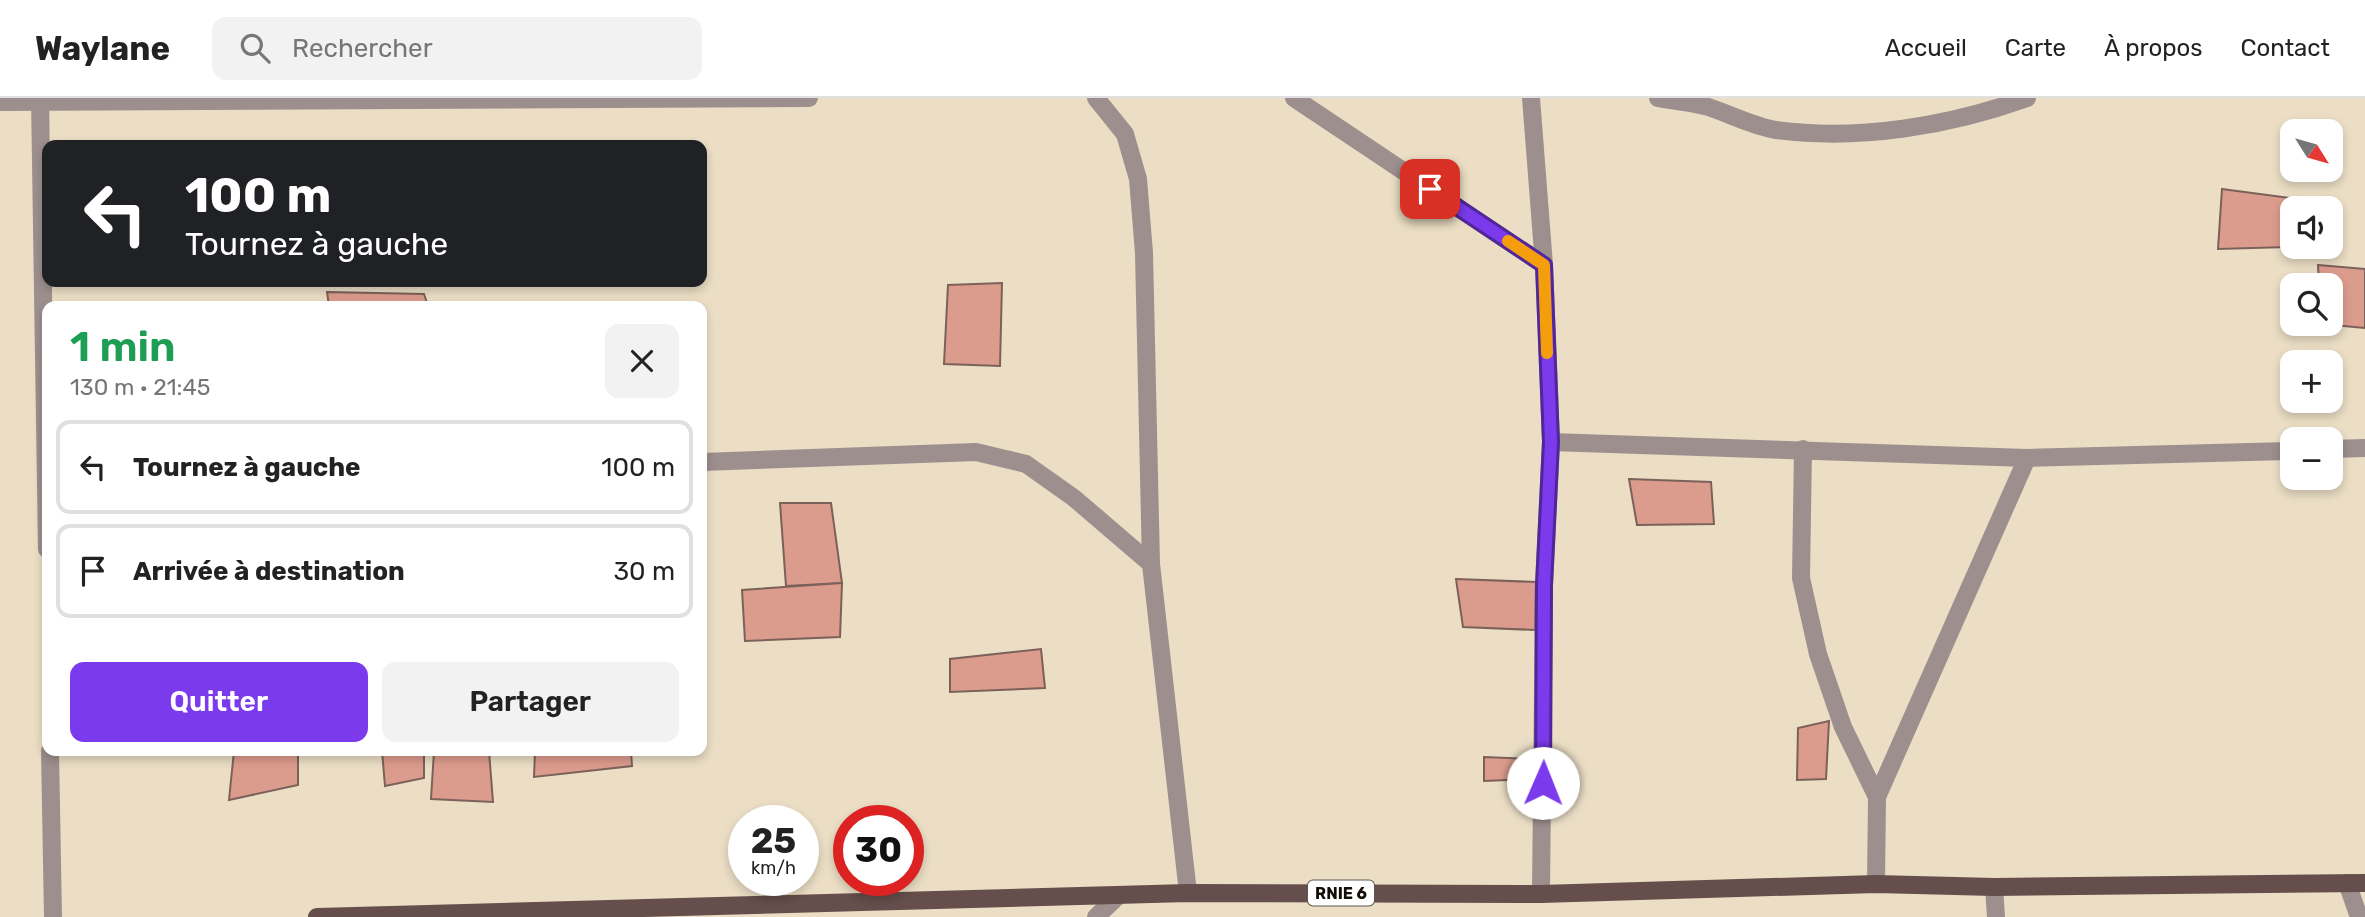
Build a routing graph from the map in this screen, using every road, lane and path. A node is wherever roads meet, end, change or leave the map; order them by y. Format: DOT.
graph roads {
  1 [pos="1096,98"];
  2 [pos="1294,98"];
  3 [pos="1531,98"];
  4 [pos="1658,98"];
  5 [pos="2028,98"];
  6 [pos="798,99"];
  7 [pos="40,100"];
  8 [pos="0,102"];
  9 [pos="42,209"];
  10 [pos="1544,265"];
  11 [pos="1551,442"];
  12 [pos="2365,448"];
  13 [pos="1803,449"];
  14 [pos="2343,449"];
  15 [pos="2280,450"];
  16 [pos="2027,458"];
  17 [pos="707,461"];
  18 [pos="1151,564"];
  19 [pos="50,756"];
  20 [pos="1877,797"];
  21 [pos="2347,883"];
  22 [pos="2365,883"];
  23 [pos="1876,884"];
  24 [pos="1994,887"];
  25 [pos="1188,893"];
  26 [pos="1541,894"];
  27 [pos="1119,895"];
  28 [pos="53,917"];
  29 [pos="317,917"];
  30 [pos="1096,917"];
  31 [pos="1996,917"];
  32 [pos="2359,917"];
  1 -- 18 [label="street"];
  2 -- 10 [label="street"];
  3 -- 10 [label="street"];
  4 -- 5 [label="street"];
  6 -- 7 [label="street"];
  7 -- 8 [label="street"];
  7 -- 9 [label="street"];
  10 -- 11 [label="street"];
  11 -- 13 [label="street"];
  11 -- 26 [label="street"];
  12 -- 14 [label="street"];
  13 -- 16 [label="street"];
  13 -- 20 [label="street"];
  15 -- 16 [label="street"];
  16 -- 20 [label="street"];
  17 -- 18 [label="street"];
  18 -- 25 [label="street"];
  19 -- 28 [label="street"];
  20 -- 23 [label="street"];
  21 -- 22 [label="main road, RNIE 6"];
  21 -- 24 [label="main road, RNIE 6"];
  21 -- 32 [label="street"];
  23 -- 24 [label="main road, RNIE 6"];
  23 -- 26 [label="main road, RNIE 6"];
  24 -- 31 [label="street"];
  25 -- 26 [label="main road, RNIE 6"];
  25 -- 27 [label="main road, RNIE 6"];
  27 -- 29 [label="main road, RNIE 6"];
  27 -- 30 [label="street"];
}
